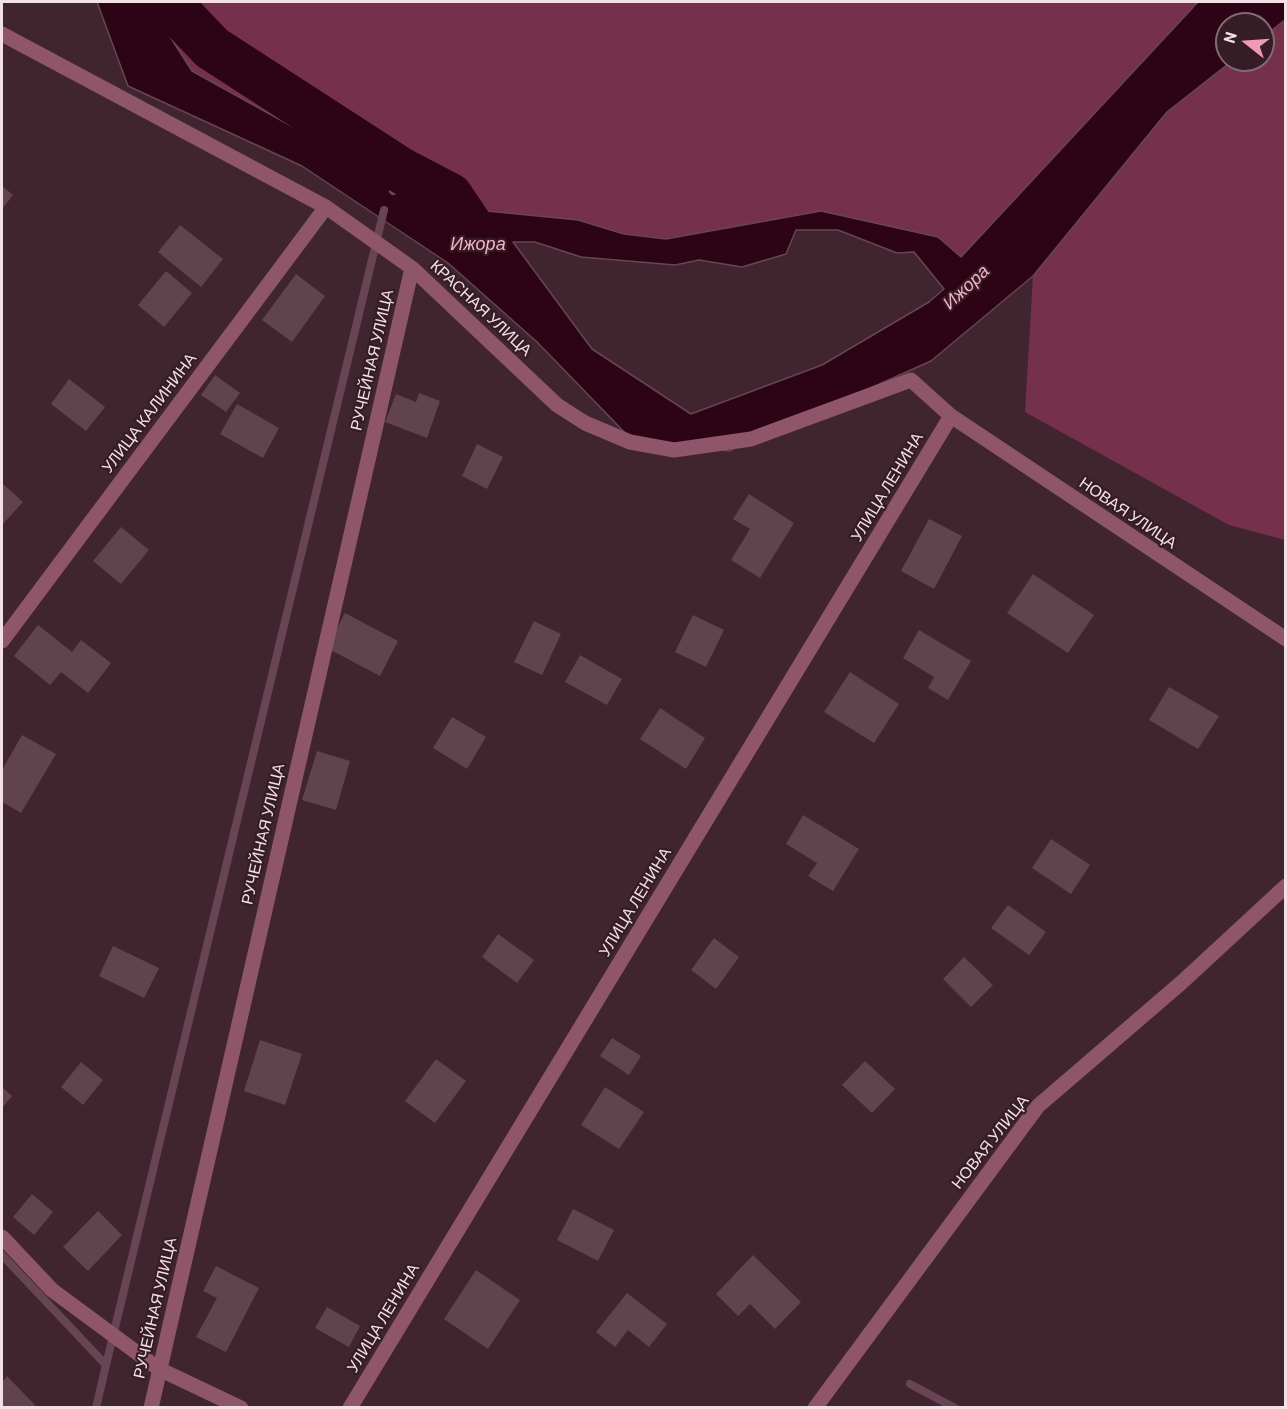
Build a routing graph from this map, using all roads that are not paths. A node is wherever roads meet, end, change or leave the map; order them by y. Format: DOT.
graph roads {
  1 [pos="2,34"];
  2 [pos="326,207"];
  3 [pos="412,268"];
  4 [pos="951,416"];
  5 [pos="1286,639"];
  6 [pos="2,641"];
  7 [pos="1286,886"];
  8 [pos="2,1237"];
  9 [pos="159,1369"];
  10 [pos="151,1407"];
  11 [pos="241,1407"];
  12 [pos="350,1407"];
  13 [pos="815,1407"];
  1 -- 2 [label="street, КРАСНАЯ УЛИЦА"];
  2 -- 3 [label="street, КРАСНАЯ УЛИЦА"];
  2 -- 6 [label="street, УЛИЦА КАЛИНИНА"];
  3 -- 4 [label="street, КРАСНАЯ УЛИЦА"];
  3 -- 9 [label="street, РУЧЕЙНАЯ УЛИЦА"];
  4 -- 5 [label="street, НОВАЯ УЛИЦА"];
  4 -- 12 [label="street, УЛИЦА ЛЕНИНА"];
  7 -- 13 [label="street, НОВАЯ УЛИЦА"];
  8 -- 9 [label="street"];
  9 -- 10 [label="street, РУЧЕЙНАЯ УЛИЦА"];
  9 -- 11 [label="street"];
}
